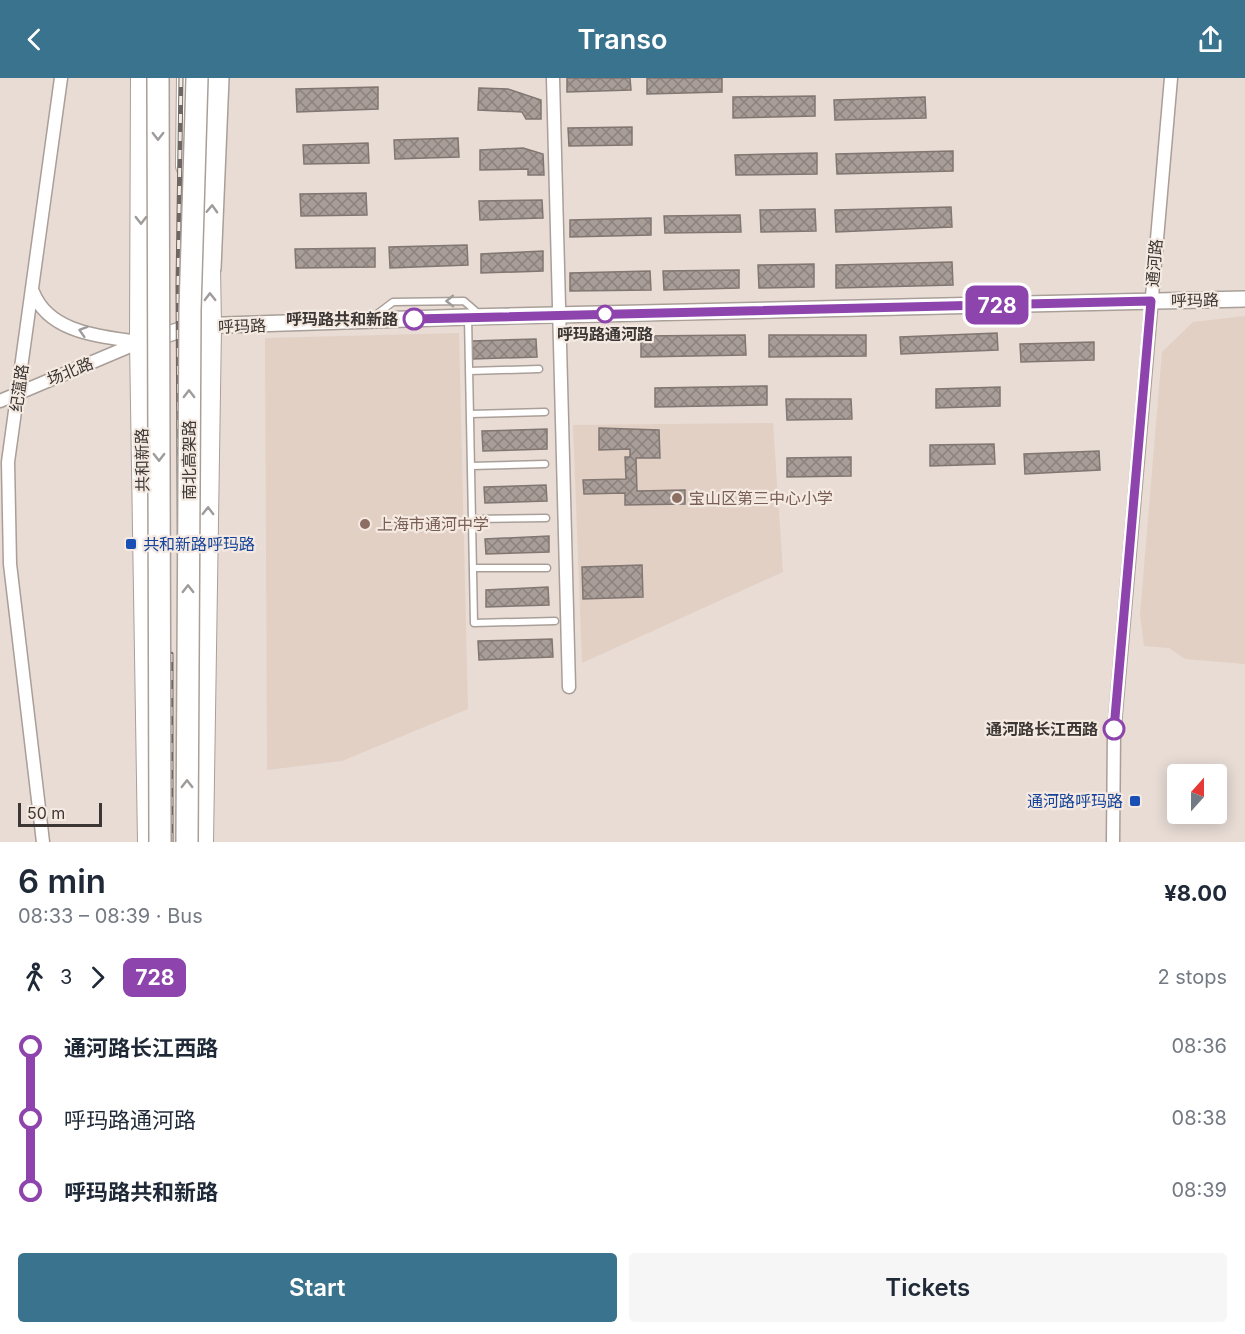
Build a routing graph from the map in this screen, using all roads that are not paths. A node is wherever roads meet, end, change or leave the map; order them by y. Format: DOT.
graph roads {
  1 [pos="61,78"];
  2 [pos="141,78"];
  3 [pos="158,78"];
  4 [pos="187,78"];
  5 [pos="197,78"];
  6 [pos="218,78"];
  7 [pos="553,78"];
  8 [pos="1171,78"];
  9 [pos="210,268"];
  10 [pos="32,291"];
  11 [pos="1245,299"];
  12 [pos="1151,301"];
  13 [pos="558,315"];
  14 [pos="475,317"];
  15 [pos="211,327"];
  16 [pos="140,342"];
  17 [pos="539,369"];
  18 [pos="469,371"];
  19 [pos="19,393"];
  20 [pos="0,401"];
  21 [pos="545,412"];
  22 [pos="470,414"];
  23 [pos="545,464"];
  24 [pos="471,466"];
  25 [pos="546,518"];
  26 [pos="472,519"];
  27 [pos="143,553"];
  28 [pos="207,554"];
  29 [pos="473,568"];
  30 [pos="547,568"];
  31 [pos="555,621"];
  32 [pos="569,687"];
  33 [pos="43,842"];
  34 [pos="138,842"];
  35 [pos="147,842"];
  36 [pos="160,842"];
  37 [pos="187,842"];
  38 [pos="203,842"];
  39 [pos="213,842"];
  40 [pos="1113,842"];
  1 -- 10 [label="street, 纪蕰路"];
  2 -- 16 [label="main road, 共和新路, one-way"];
  3 -- 36 [label="highway, 南北高架路, one-way, bridge"];
  4 -- 9 [label="main road"];
  37 -- 5 [label="highway, 南北高架路, one-way, bridge"];
  9 -- 6 [label="highway, one-way"];
  7 -- 13 [label="street"];
  8 -- 12 [label="street, 通河路"];
  15 -- 9 [label="main road, one-way"];
  16 -- 10 [label="street, one-way"];
  10 -- 19 [label="street, 纪蕰路"];
  11 -- 12 [label="street, 呼玛路"];
  12 -- 13 [label="street, 呼玛路"];
  12 -- 40 [label="street, 通河路"];
  13 -- 14 [label="street, 呼玛路"];
  13 -- 32 [label="street"];
  14 -- 15 [label="street, 呼玛路"];
  14 -- 18 [label="lane"];
  15 -- 16 [label="street, 呼玛路"];
  28 -- 15 [label="main road, one-way"];
  16 -- 19 [label="street, 场北路"];
  16 -- 27 [label="main road, 共和新路"];
  17 -- 18 [label="lane"];
  18 -- 22 [label="lane"];
  19 -- 20 [label="street, 场北路"];
  19 -- 33 [label="street, 纪蕰路"];
  21 -- 22 [label="lane"];
  22 -- 24 [label="lane"];
  23 -- 24 [label="lane"];
  24 -- 26 [label="lane"];
  25 -- 26 [label="lane"];
  26 -- 29 [label="lane"];
  27 -- 34 [label="main road"];
  27 -- 35 [label="main road, 共和新路"];
  28 -- 38 [label="main road"];
  28 -- 39 [label="main road"];
  29 -- 30 [label="lane"];
  29 -- 31 [label="lane"];
}
